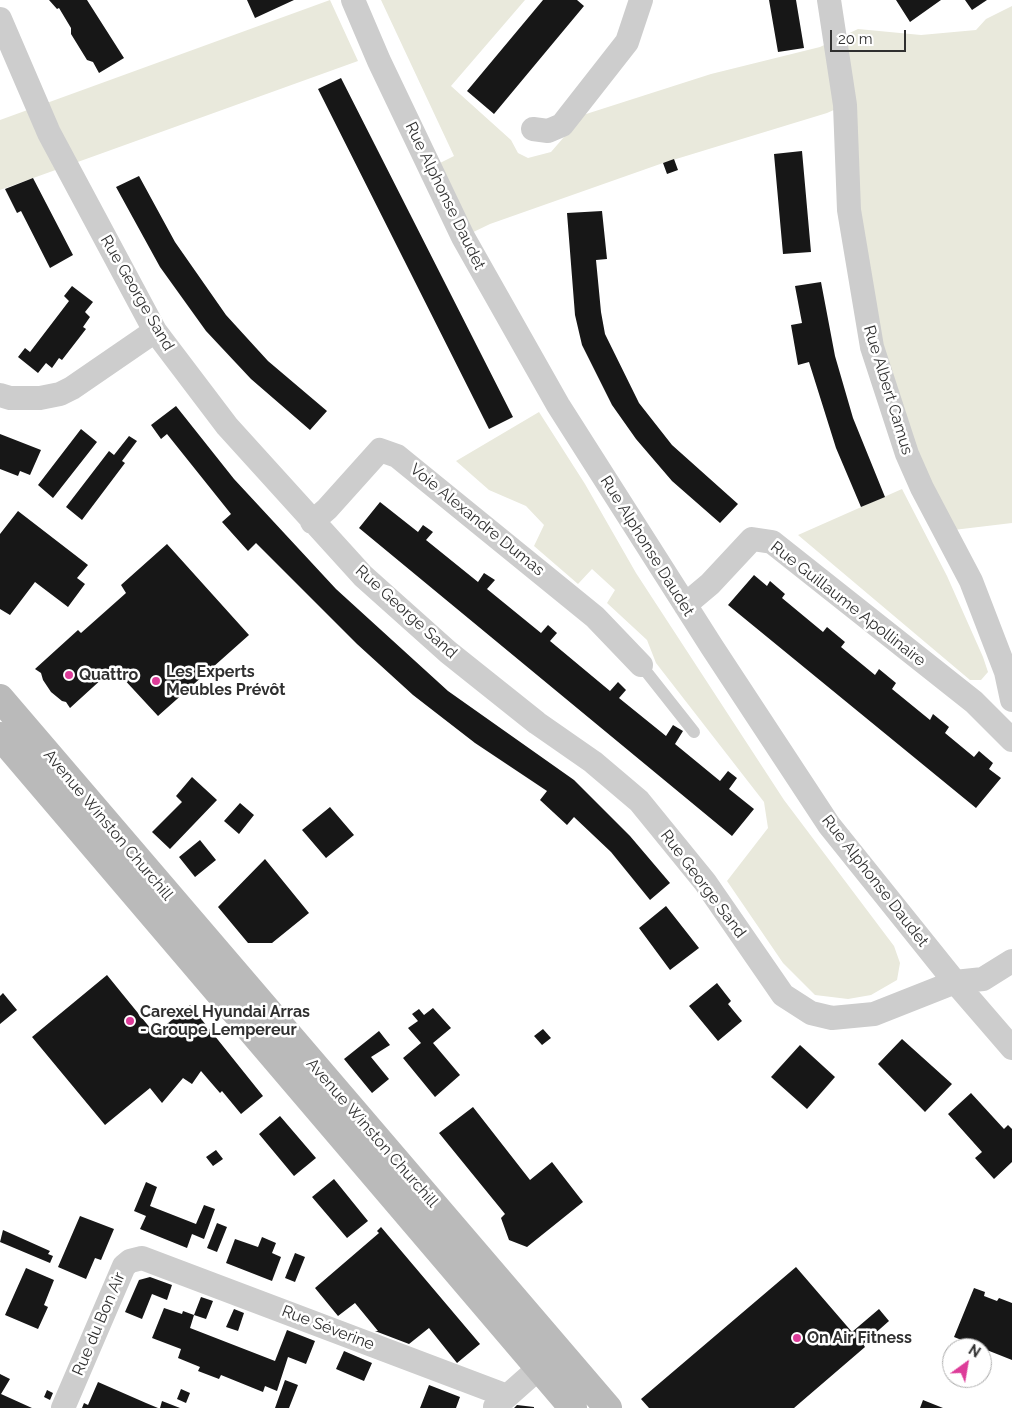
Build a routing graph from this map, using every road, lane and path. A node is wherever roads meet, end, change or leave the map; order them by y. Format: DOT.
graph roads {
  1 [pos="352,0"];
  2 [pos="641,0"];
  3 [pos="829,0"];
  4 [pos="0,20"];
  5 [pos="533,129"];
  6 [pos="155,331"];
  7 [pos="0,395"];
  8 [pos="312,522"];
  9 [pos="685,605"];
  10 [pos="642,664"];
  11 [pos="0,698"];
  12 [pos="1012,700"];
  13 [pos="694,732"];
  14 [pos="0,736"];
  15 [pos="1012,740"];
  16 [pos="1012,961"];
  17 [pos="954,982"];
  18 [pos="1012,1048"];
  19 [pos="149,1260"];
  20 [pos="539,1368"];
  21 [pos="500,1402"];
  22 [pos="63,1408"];
  23 [pos="573,1408"];
  24 [pos="608,1408"];
  1 -- 9 [label="street, Rue Alphonse Daudet"];
  2 -- 5 [label="street"];
  3 -- 12 [label="street, Rue Albert Camus"];
  4 -- 6 [label="street, Rue George Sand"];
  6 -- 7 [label="street"];
  6 -- 8 [label="street, Rue George Sand"];
  8 -- 10 [label="street, Voie Alexandre Dumas"];
  8 -- 17 [label="street, Rue George Sand"];
  9 -- 15 [label="street, Rue Guillaume Apollinaire"];
  9 -- 17 [label="street, Rue Alphonse Daudet"];
  10 -- 13 [label="lane"];
  11 -- 24 [label="main road, Avenue Winston Churchill"];
  14 -- 20 [label="main road, Avenue Winston Churchill"];
  16 -- 17 [label="street"];
  17 -- 18 [label="street, Rue Alphonse Daudet"];
  19 -- 21 [label="street, Rue Séverine"];
  19 -- 22 [label="street, Rue du Bon Air"];
  20 -- 21 [label="street"];
  20 -- 23 [label="main road, Avenue Winston Churchill"];
}
